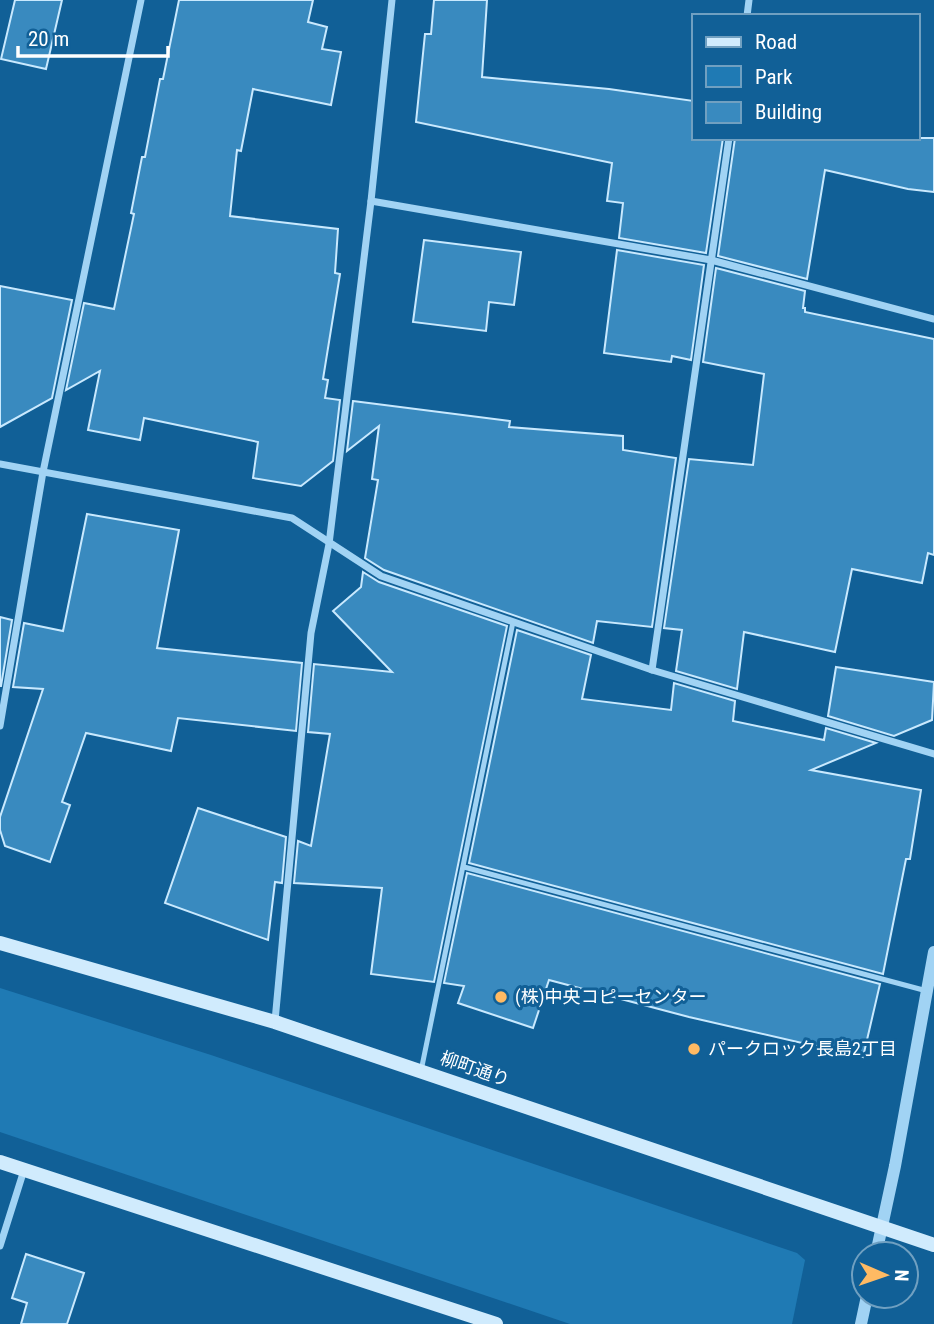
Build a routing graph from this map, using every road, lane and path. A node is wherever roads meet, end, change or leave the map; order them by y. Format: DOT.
graph roads {
  1 [pos="141,0"];
  2 [pos="392,0"];
  3 [pos="729,140"];
  4 [pos="371,201"];
  5 [pos="712,260"];
  6 [pos="934,319"];
  7 [pos="0,464"];
  8 [pos="43,472"];
  9 [pos="329,544"];
  10 [pos="513,622"];
  11 [pos="652,670"];
  12 [pos="0,726"];
  13 [pos="934,754"];
  14 [pos="464,867"];
  15 [pos="0,943"];
  16 [pos="934,952"];
  17 [pos="927,991"];
  18 [pos="275,1022"];
  19 [pos="421,1072"];
  20 [pos="0,1162"];
  21 [pos="24,1170"];
  22 [pos="882,1227"];
  23 [pos="879,1240"];
  24 [pos="934,1245"];
  25 [pos="0,1246"];
  26 [pos="468,1320"];
  27 [pos="496,1324"];
  1 -- 8 [label="street"];
  2 -- 4 [label="street"];
  3 -- 5 [label="street"];
  4 -- 5 [label="street"];
  4 -- 9 [label="street"];
  5 -- 6 [label="street"];
  5 -- 11 [label="street"];
  7 -- 8 [label="street"];
  8 -- 9 [label="street"];
  8 -- 12 [label="street"];
  9 -- 10 [label="street"];
  9 -- 18 [label="street"];
  10 -- 11 [label="street"];
  10 -- 14 [label="lane"];
  11 -- 13 [label="street"];
  14 -- 17 [label="lane"];
  14 -- 19 [label="lane"];
  15 -- 18 [label="main road, 柳町通り"];
  16 -- 17 [label="street"];
  17 -- 22 [label="street"];
  18 -- 19 [label="main road, 柳町通り"];
  19 -- 22 [label="main road, 柳町通り"];
  20 -- 21 [label="main road"];
  21 -- 25 [label="street"];
  21 -- 26 [label="main road"];
  22 -- 23 [label="street"];
  22 -- 24 [label="main road, 柳町通り"];
  26 -- 27 [label="main road"];
}
